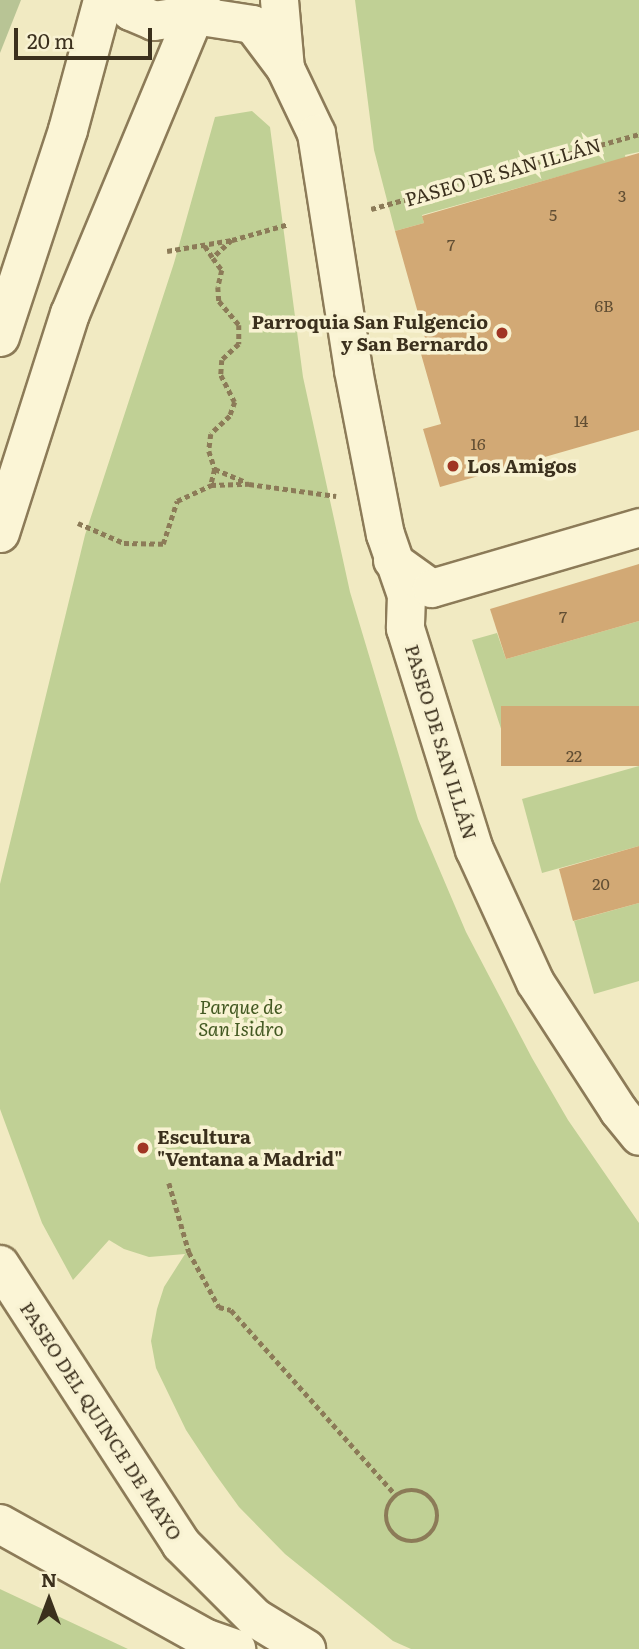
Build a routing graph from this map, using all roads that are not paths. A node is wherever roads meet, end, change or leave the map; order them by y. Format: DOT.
graph roads {
  1 [pos="103,0"];
  2 [pos="126,0"];
  3 [pos="279,0"];
  4 [pos="197,7"];
  5 [pos="285,68"];
  6 [pos="0,337"];
  7 [pos="639,527"];
  8 [pos="0,533"];
  9 [pos="392,560"];
  10 [pos="431,588"];
  11 [pos="405,628"];
  12 [pos="632,1116"];
  13 [pos="0,1265"];
  14 [pos="0,1524"];
  15 [pos="16,1539"];
  16 [pos="236,1649"];
  17 [pos="306,1649"];
  1 -- 6 [label="street"];
  2 -- 4 [label="street"];
  3 -- 5 [label="street, PASEO DE SAN ILLÁN"];
  4 -- 5 [label="street, PASEO DE SAN ILLÁN"];
  4 -- 8 [label="street"];
  5 -- 9 [label="street, PASEO DE SAN ILLÁN"];
  7 -- 10 [label="street"];
  9 -- 10 [label="street"];
  9 -- 11 [label="street, PASEO DE SAN ILLÁN"];
  10 -- 11 [label="street"];
  11 -- 12 [label="street, PASEO DE SAN ILLÁN"];
  13 -- 17 [label="street, PASEO DEL QUINCE DE MAYO"];
  14 -- 15 [label="street"];
  15 -- 16 [label="street"];
}
